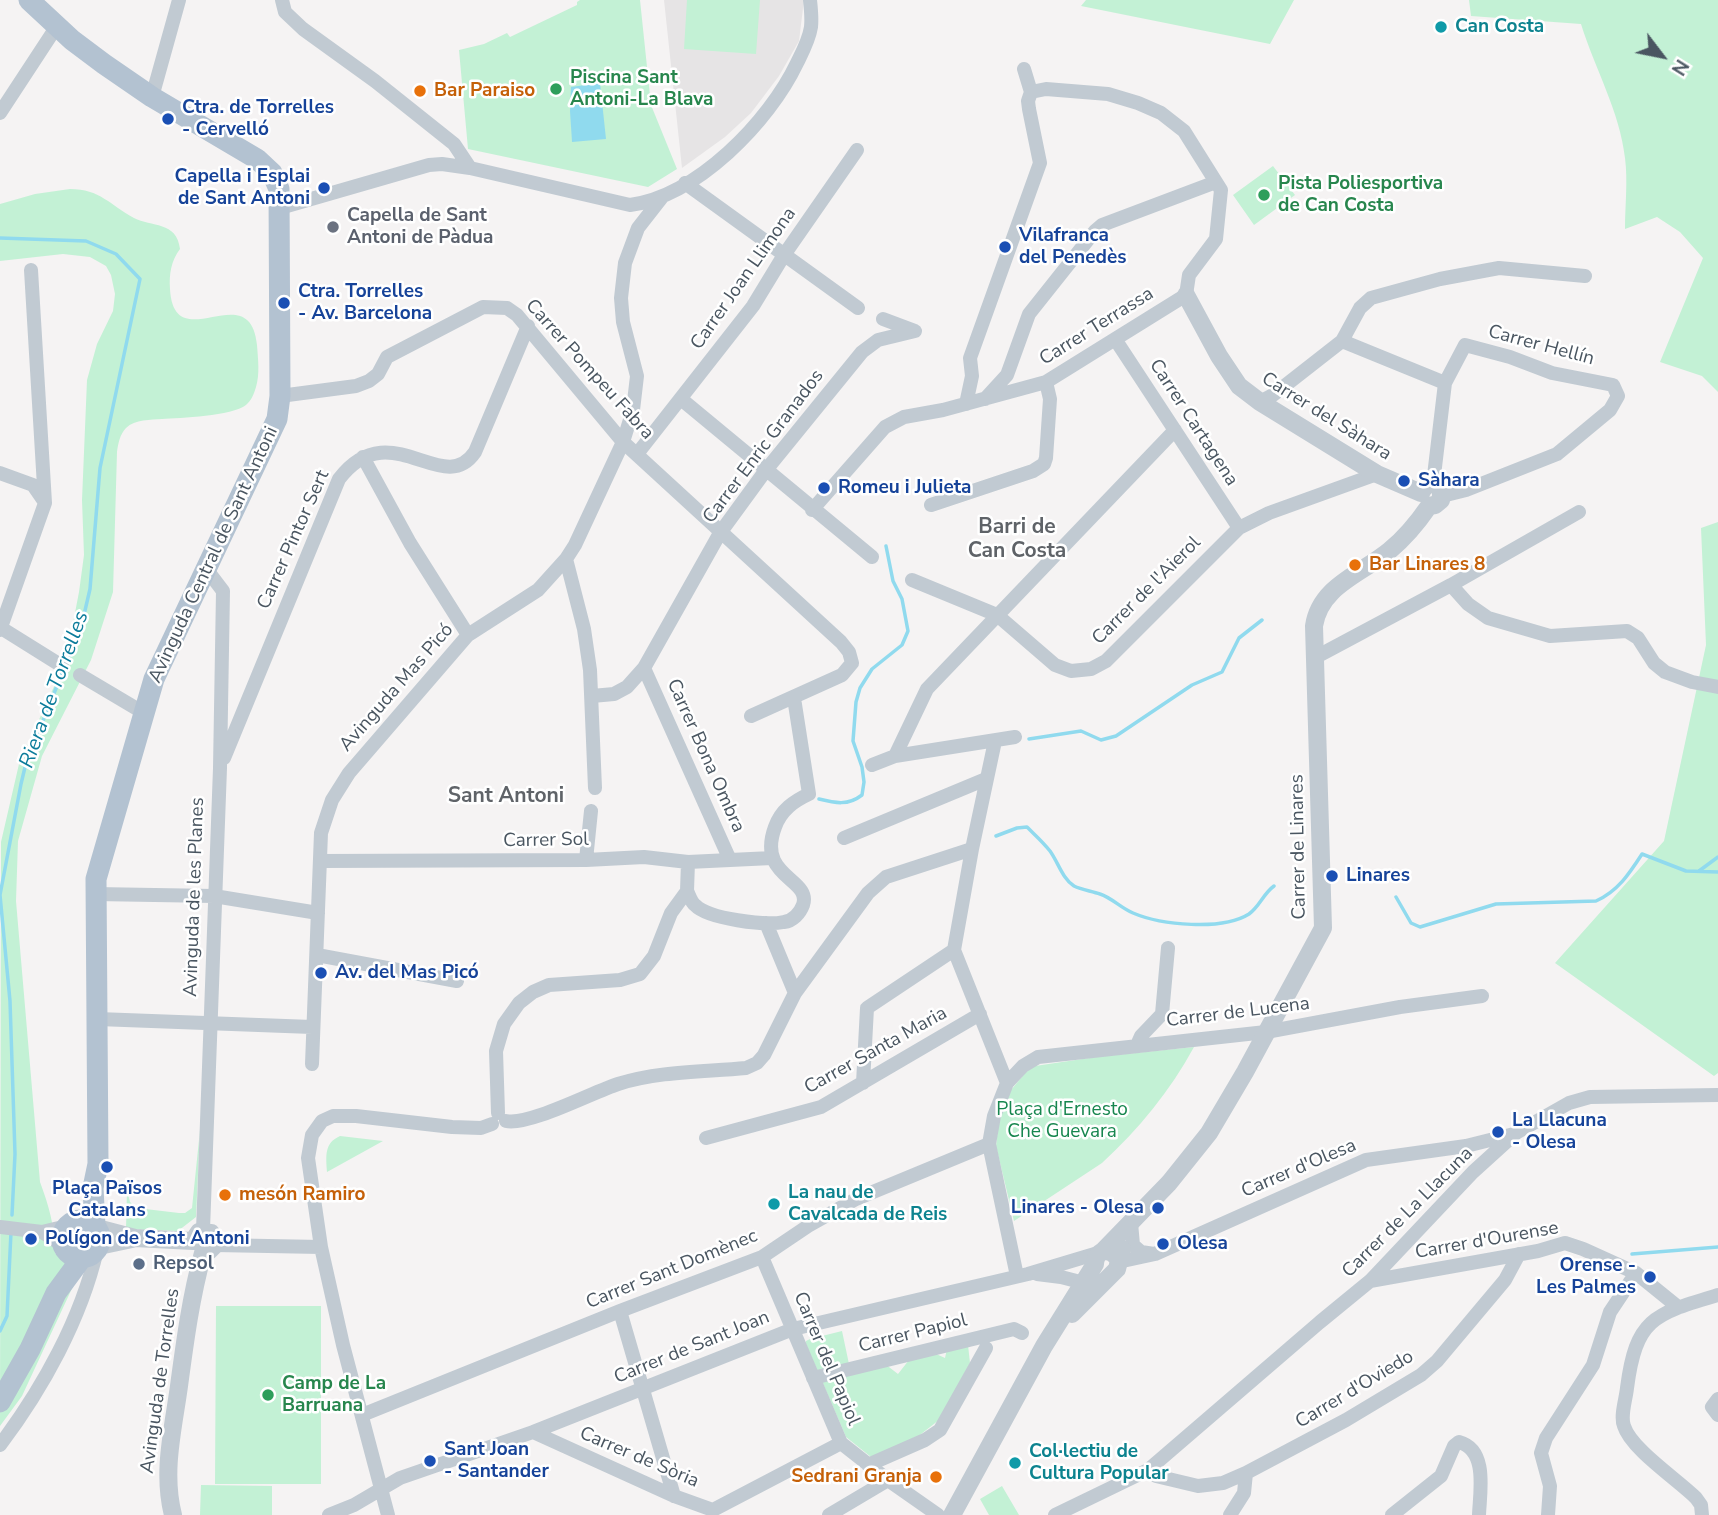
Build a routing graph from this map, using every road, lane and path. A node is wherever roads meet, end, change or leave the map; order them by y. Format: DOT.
graph roads {
  1 [pos="29,0"];
  2 [pos="179,0"];
  3 [pos="282,0"];
  4 [pos="810,0"];
  5 [pos="57,26"];
  6 [pos="1024,69"];
  7 [pos="1031,92"];
  8 [pos="152,97"];
  9 [pos="0,113"];
  10 [pos="454,144"];
  11 [pos="857,150"];
  12 [pos="442,164"];
  13 [pos="470,168"];
  14 [pos="1216,182"];
  15 [pos="685,183"];
  16 [pos="663,196"];
  17 [pos="630,205"];
  18 [pos="280,208"];
  19 [pos="638,228"];
  20 [pos="784,255"];
  21 [pos="31,270"];
  22 [pos="1585,276"];
  23 [pos="1186,295"];
  24 [pos="858,308"];
  25 [pos="883,319"];
  26 [pos="528,326"];
  27 [pos="1115,340"];
  28 [pos="1342,341"];
  29 [pos="1007,375"];
  30 [pos="972,376"];
  31 [pos="1046,382"];
  32 [pos="1446,383"];
  33 [pos="1011,393"];
  34 [pos="280,396"];
  35 [pos="681,399"];
  36 [pos="985,399"];
  37 [pos="1260,402"];
  38 [pos="966,404"];
  39 [pos="629,425"];
  40 [pos="657,427"];
  41 [pos="1175,430"];
  42 [pos="623,442"];
  43 [pos="637,454"];
  44 [pos="363,457"];
  45 [pos="766,470"];
  46 [pos="0,474"];
  47 [pos="1377,474"];
  48 [pos="1432,495"];
  49 [pos="45,503"];
  50 [pos="931,505"];
  51 [pos="812,510"];
  52 [pos="1579,512"];
  53 [pos="1239,528"];
  54 [pos="720,533"];
  55 [pos="872,557"];
  56 [pos="566,559"];
  57 [pos="207,570"];
  58 [pos="912,580"];
  59 [pos="1451,585"];
  60 [pos="997,615"];
  61 [pos="0,629"];
  62 [pos="468,635"];
  63 [pos="1316,657"];
  64 [pos="62,666"];
  65 [pos="644,668"];
  66 [pos="79,675"];
  67 [pos="1718,687"];
  68 [pos="592,695"];
  69 [pos="794,698"];
  70 [pos="144,713"];
  71 [pos="751,716"];
  72 [pos="1015,737"];
  73 [pos="995,741"];
  74 [pos="895,756"];
  75 [pos="872,765"];
  76 [pos="220,768"];
  77 [pos="986,779"];
  78 [pos="595,788"];
  79 [pos="591,811"];
  80 [pos="844,838"];
  81 [pos="972,849"];
  82 [pos="772,858"];
  83 [pos="586,860"];
  84 [pos="730,860"];
  85 [pos="321,861"];
  86 [pos="688,862"];
  87 [pos="687,891"];
  88 [pos="95,894"];
  89 [pos="214,896"];
  90 [pos="318,913"];
  91 [pos="766,923"];
  92 [pos="1168,948"];
  93 [pos="954,950"];
  94 [pos="317,956"];
  95 [pos="457,981"];
  96 [pos="795,993"];
  97 [pos="1482,996"];
  98 [pos="980,1014"];
  99 [pos="98,1019"];
  100 [pos="209,1022"];
  101 [pos="312,1027"];
  102 [pos="1266,1032"];
  103 [pos="1137,1045"];
  104 [pos="312,1064"];
  105 [pos="863,1083"];
  106 [pos="1007,1083"];
  107 [pos="1718,1095"];
  108 [pos="499,1119"];
  109 [pos="1516,1133"];
  110 [pos="706,1138"];
  111 [pos="989,1144"];
  112 [pos="1466,1146"];
  113 [pos="1473,1172"];
  114 [pos="1131,1223"];
  115 [pos="3,1228"];
  116 [pos="82,1239"];
  117 [pos="203,1242"];
  118 [pos="321,1247"];
  119 [pos="1155,1254"];
  120 [pos="1519,1254"];
  121 [pos="762,1257"];
  122 [pos="1107,1261"];
  123 [pos="1636,1273"];
  124 [pos="1023,1275"];
  125 [pos="1061,1277"];
  126 [pos="1370,1281"];
  127 [pos="1090,1285"];
  128 [pos="1718,1295"];
  129 [pos="1067,1306"];
  130 [pos="1678,1307"];
  131 [pos="620,1311"];
  132 [pos="793,1329"];
  133 [pos="1021,1333"];
  134 [pos="1044,1346"];
  135 [pos="986,1348"];
  136 [pos="813,1378"];
  137 [pos="643,1388"];
  138 [pos="0,1402"];
  139 [pos="362,1415"];
  140 [pos="533,1432"];
  141 [pos="841,1443"];
  142 [pos="0,1445"];
  143 [pos="868,1465"];
  144 [pos="1148,1470"];
  145 [pos="1246,1473"];
  146 [pos="888,1480"];
  147 [pos="380,1491"];
  148 [pos="674,1496"];
  149 [pos="356,1510"];
  150 [pos="173,1515"];
  151 [pos="329,1515"];
  152 [pos="388,1515"];
  153 [pos="829,1515"];
  154 [pos="938,1515"];
  155 [pos="952,1515"];
  156 [pos="1055,1515"];
  157 [pos="1230,1515"];
  158 [pos="1392,1515"];
  159 [pos="1479,1515"];
  160 [pos="1548,1515"];
  161 [pos="1702,1515"];
  1 -- 5 [label="main road, Avinguda Central de Sant Antoni"];
  2 -- 8 [label="street"];
  3 -- 10 [label="street"];
  4 -- 15 [label="street, Avinguda Mas Picó"];
  5 -- 8 [label="main road, Avinguda Central de Sant Antoni"];
  5 -- 9 [label="street"];
  6 -- 7 [label="street"];
  7 -- 14 [label="street"];
  7 -- 30 [label="street"];
  8 -- 18 [label="main road, Avinguda Central de Sant Antoni"];
  10 -- 12 [label="street"];
  10 -- 13 [label="street"];
  11 -- 20 [label="street, Carrer Joan Llimona"];
  12 -- 13 [label="street"];
  12 -- 18 [label="street"];
  13 -- 17 [label="street"];
  14 -- 23 [label="street"];
  14 -- 29 [label="street"];
  15 -- 16 [label="street, Avinguda Mas Picó"];
  15 -- 20 [label="street"];
  16 -- 17 [label="street, Avinguda Mas Picó"];
  16 -- 19 [label="street, Avinguda Mas Picó"];
  17 -- 19 [label="street"];
  18 -- 34 [label="main road, Avinguda Central de Sant Antoni"];
  19 -- 39 [label="street, Avinguda Mas Picó"];
  20 -- 24 [label="street"];
  20 -- 35 [label="street, Carrer Joan Llimona"];
  21 -- 49 [label="street"];
  22 -- 28 [label="street"];
  23 -- 27 [label="street, Carrer Terrassa"];
  23 -- 37 [label="street, Carrer del Sàhara"];
  25 -- 45 [label="street, Carrer Enric Granados"];
  26 -- 34 [label="street, Carrer Pompeu Fabra"];
  26 -- 42 [label="street, Carrer Pompeu Fabra"];
  26 -- 44 [label="street"];
  27 -- 31 [label="street, Carrer Terrassa"];
  27 -- 41 [label="street, Carrer Cartagena"];
  28 -- 32 [label="street"];
  28 -- 37 [label="street"];
  29 -- 33 [label="street"];
  29 -- 36 [label="street"];
  30 -- 36 [label="street"];
  30 -- 38 [label="street"];
  31 -- 33 [label="street, Carrer Terrassa"];
  31 -- 50 [label="street"];
  32 -- 48 [label="street, Carrer Hellín"];
  32 -- 48 [label="street, Carrer Hellín"];
  33 -- 36 [label="street, Carrer Terrassa"];
  34 -- 57 [label="main road, Avinguda Central de Sant Antoni"];
  35 -- 40 [label="street, Carrer Joan Llimona"];
  35 -- 45 [label="street"];
  36 -- 38 [label="street, Carrer Terrassa"];
  37 -- 47 [label="street, Carrer del Sàhara"];
  38 -- 51 [label="street, Carrer Terrassa"];
  39 -- 40 [label="street"];
  39 -- 42 [label="street, Avinguda Mas Picó"];
  40 -- 43 [label="street, Carrer Joan Llimona"];
  41 -- 53 [label="street, Carrer Cartagena"];
  41 -- 60 [label="street"];
  42 -- 43 [label="street, Carrer Pompeu Fabra"];
  42 -- 56 [label="street, Avinguda Mas Picó"];
  43 -- 54 [label="street, Carrer Pompeu Fabra"];
  44 -- 62 [label="street"];
  44 -- 76 [label="street, Carrer Pintor Sert"];
  45 -- 51 [label="street"];
  45 -- 54 [label="street, Carrer Enric Granados"];
  46 -- 49 [label="street"];
  47 -- 48 [label="street, Carrer del Sàhara"];
  47 -- 53 [label="street, Carrer de l'Aierol"];
  48 -- 63 [label="street, Carrer de Linares"];
  49 -- 61 [label="street"];
  51 -- 55 [label="street"];
  52 -- 59 [label="street"];
  53 -- 60 [label="street, Carrer de l'Aierol"];
  54 -- 65 [label="street, Carrer Enric Granados"];
  54 -- 69 [label="street, Carrer Pompeu Fabra"];
  56 -- 62 [label="street, Avinguda Mas Picó"];
  56 -- 68 [label="street"];
  57 -- 70 [label="main road, Avinguda Central de Sant Antoni"];
  57 -- 76 [label="street, Avinguda de les Planes"];
  58 -- 60 [label="street, Carrer de l'Aierol"];
  59 -- 63 [label="street"];
  59 -- 67 [label="street"];
  60 -- 74 [label="street"];
  61 -- 64 [label="street"];
  62 -- 85 [label="street, Avinguda Mas Picó"];
  63 -- 102 [label="street, Carrer de Linares"];
  65 -- 68 [label="street, Carrer Enric Granados"];
  65 -- 84 [label="street, Carrer Bona Ombra"];
  66 -- 70 [label="street"];
  68 -- 78 [label="street"];
  69 -- 71 [label="street"];
  69 -- 82 [label="street"];
  70 -- 88 [label="main road, Avinguda Central de Sant Antoni"];
  72 -- 73 [label="street"];
  73 -- 74 [label="street"];
  73 -- 77 [label="street"];
  74 -- 75 [label="street"];
  76 -- 89 [label="street, Avinguda de les Planes"];
  77 -- 80 [label="street"];
  77 -- 81 [label="street"];
  79 -- 83 [label="street"];
  81 -- 93 [label="street"];
  81 -- 96 [label="street"];
  82 -- 84 [label="street, Carrer Sol"];
  82 -- 91 [label="street"];
  83 -- 85 [label="street, Carrer Sol"];
  83 -- 86 [label="street, Carrer Sol"];
  84 -- 86 [label="street, Carrer Sol"];
  85 -- 90 [label="street, Avinguda Mas Picó"];
  86 -- 87 [label="street"];
  87 -- 91 [label="street"];
  87 -- 108 [label="street"];
  88 -- 89 [label="street"];
  88 -- 99 [label="main road, Avinguda Central de Sant Antoni"];
  89 -- 90 [label="street"];
  89 -- 100 [label="street, Avinguda de les Planes"];
  90 -- 94 [label="street, Avinguda Mas Picó"];
  91 -- 96 [label="street"];
  92 -- 103 [label="street"];
  93 -- 98 [label="street"];
  93 -- 105 [label="street"];
  94 -- 95 [label="street"];
  94 -- 101 [label="street, Avinguda Mas Picó"];
  96 -- 108 [label="street"];
  97 -- 102 [label="street, Carrer de Lucena"];
  98 -- 105 [label="street, Carrer Santa Maria"];
  98 -- 106 [label="street"];
  99 -- 100 [label="street"];
  99 -- 116 [label="main road, Avinguda Central de Sant Antoni"];
  100 -- 101 [label="street"];
  100 -- 117 [label="street, Avinguda de les Planes"];
  101 -- 104 [label="street, Avinguda Mas Picó"];
  102 -- 103 [label="street, Carrer de Lucena"];
  102 -- 114 [label="street, Carrer de Linares"];
  103 -- 106 [label="street, Carrer de Lucena"];
  105 -- 110 [label="street, Carrer Santa Maria"];
  106 -- 111 [label="street"];
  107 -- 109 [label="street, Carrer de La Llacuna"];
  108 -- 118 [label="street"];
  109 -- 112 [label="street, Carrer d'Olesa"];
  109 -- 113 [label="street, Carrer de La Llacuna"];
  111 -- 121 [label="street, Carrer Sant Domènec"];
  111 -- 124 [label="street"];
  112 -- 113 [label="street"];
  112 -- 119 [label="street, Carrer d'Olesa"];
  113 -- 126 [label="street, Carrer de La Llacuna"];
  114 -- 119 [label="street"];
  114 -- 122 [label="street, Carrer de Linares"];
  115 -- 116 [label="street"];
  116 -- 117 [label="street"];
  116 -- 138 [label="main road, Avinguda Central de Sant Antoni"];
  116 -- 142 [label="street"];
  117 -- 118 [label="street"];
  117 -- 150 [label="street, Avinguda de Torrelles"];
  118 -- 139 [label="street"];
  119 -- 122 [label="street, Carrer d'Olesa"];
  120 -- 123 [label="street, Carrer d'Ourense"];
  120 -- 126 [label="street, Carrer d'Ourense"];
  120 -- 145 [label="street, Carrer d'Oviedo"];
  121 -- 131 [label="street, Carrer Sant Domènec"];
  121 -- 132 [label="street, Carrer del Papiol"];
  122 -- 124 [label="street, Carrer de Sant Joan"];
  122 -- 127 [label="street, Carrer de Linares"];
  123 -- 130 [label="street, Carrer d'Ourense"];
  123 -- 160 [label="street"];
  124 -- 125 [label="street, Carrer de Sant Joan"];
  124 -- 132 [label="street, Carrer de Sant Joan"];
  125 -- 127 [label="street, Carrer de Sant Joan"];
  125 -- 129 [label="street"];
  126 -- 144 [label="street, Carrer de La Llacuna"];
  127 -- 129 [label="street, Carrer de Linares"];
  127 -- 134 [label="street, Carrer de Linares"];
  128 -- 130 [label="street"];
  129 -- 134 [label="street, Carrer de Linares"];
  130 -- 161 [label="street"];
  131 -- 137 [label="street"];
  131 -- 139 [label="street, Carrer Sant Domènec"];
  132 -- 136 [label="street, Carrer del Papiol"];
  132 -- 137 [label="street, Carrer de Sant Joan"];
  133 -- 136 [label="street, Carrer Papiol"];
  134 -- 155 [label="street, Carrer de Linares"];
  135 -- 143 [label="street, Carrer Papiol"];
  136 -- 141 [label="street, Carrer del Papiol"];
  137 -- 140 [label="street, Carrer de Sant Joan"];
  137 -- 148 [label="street"];
  139 -- 147 [label="street"];
  140 -- 147 [label="street, Carrer de Sant Joan"];
  140 -- 148 [label="street, Carrer de Sòria"];
  141 -- 143 [label="street, Carrer del Papiol"];
  141 -- 148 [label="street, Carrer de Sòria"];
  143 -- 146 [label="street, Carrer del Papiol"];
  144 -- 145 [label="street, Carrer d'Oviedo"];
  144 -- 156 [label="street, Carrer de La Llacuna"];
  145 -- 157 [label="street"];
  146 -- 153 [label="street"];
  146 -- 154 [label="street, Carrer del Papiol"];
  147 -- 149 [label="street, Carrer de Sant Joan"];
  147 -- 152 [label="street"];
  149 -- 151 [label="street"];
  158 -- 159 [label="street"];
}
